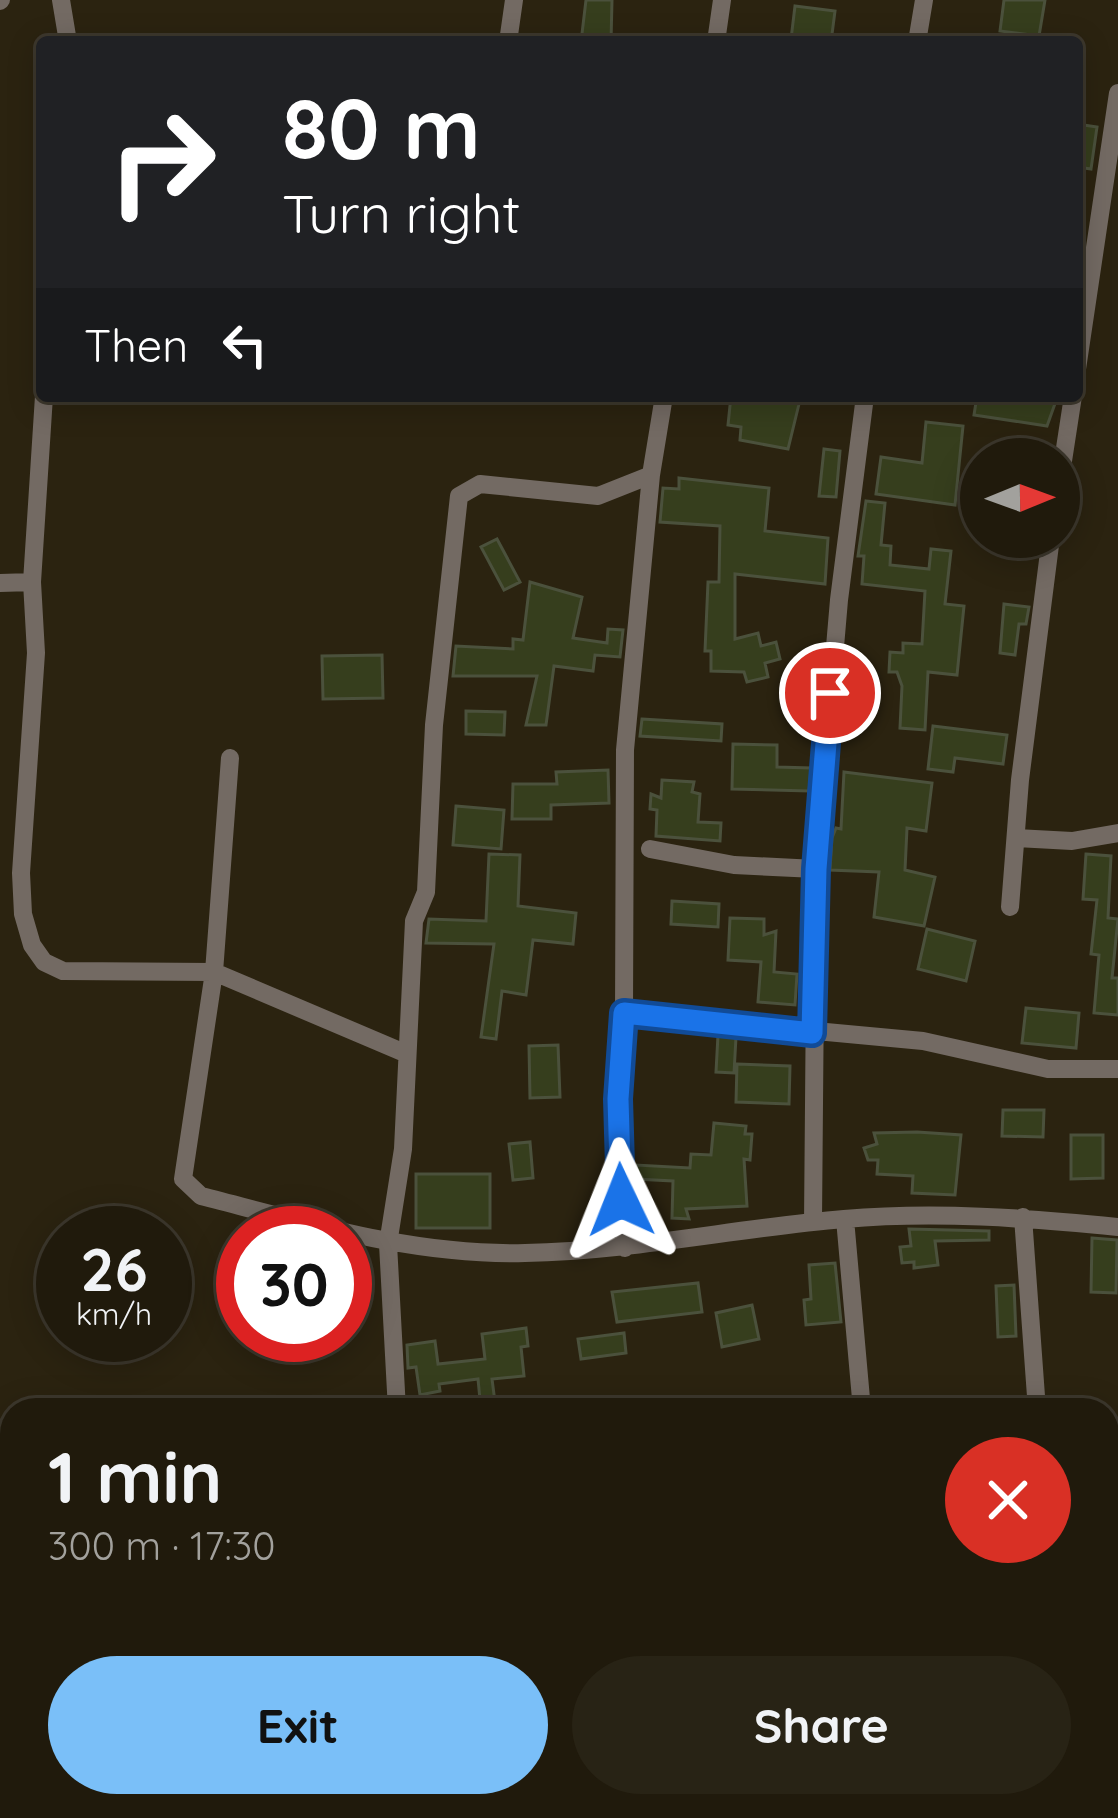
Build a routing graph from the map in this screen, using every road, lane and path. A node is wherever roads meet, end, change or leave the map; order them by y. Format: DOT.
graph roads {
  1 [pos="61,0"];
  2 [pos="514,0"];
  3 [pos="722,0"];
  4 [pos="924,0"];
  5 [pos="67,36"];
  6 [pos="509,36"];
  7 [pos="717,36"];
  8 [pos="918,36"];
  9 [pos="1118,93"];
  10 [pos="1083,329"];
  11 [pos="44,402"];
  12 [pos="663,402"];
  13 [pos="864,402"];
  14 [pos="1072,402"];
  15 [pos="1067,438"];
  16 [pos="651,475"];
  17 [pos="1049,558"];
  18 [pos="32,582"];
  19 [pos="0,583"];
  20 [pos="230,758"];
  21 [pos="1118,833"];
  22 [pos="1016,838"];
  23 [pos="650,848"];
  24 [pos="816,869"];
  25 [pos="1010,907"];
  26 [pos="214,972"];
  27 [pos="624,1013"];
  28 [pos="812,1033"];
  29 [pos="407,1054"];
  30 [pos="1118,1069"];
  31 [pos="1023,1217"];
  32 [pos="845,1219"];
  33 [pos="813,1222"];
  34 [pos="1118,1227"];
  35 [pos="388,1244"];
  36 [pos="625,1247"];
  37 [pos="396,1398"];
  38 [pos="861,1398"];
  39 [pos="1036,1398"];
  1 -- 5 [label="street"];
  2 -- 6 [label="street"];
  3 -- 7 [label="street"];
  4 -- 8 [label="street"];
  9 -- 10 [label="street"];
  11 -- 18 [label="street"];
  12 -- 16 [label="street"];
  13 -- 24 [label="street"];
  14 -- 15 [label="street"];
  16 -- 27 [label="street"];
  16 -- 29 [label="street"];
  17 -- 22 [label="street"];
  18 -- 19 [label="street"];
  18 -- 26 [label="street"];
  20 -- 26 [label="street"];
  21 -- 22 [label="street"];
  22 -- 25 [label="street"];
  23 -- 24 [label="street"];
  24 -- 28 [label="street"];
  26 -- 29 [label="street"];
  26 -- 35 [label="street"];
  27 -- 28 [label="street"];
  27 -- 36 [label="street"];
  28 -- 30 [label="street"];
  28 -- 33 [label="street"];
  29 -- 35 [label="street"];
  31 -- 32 [label="street"];
  31 -- 34 [label="street"];
  31 -- 39 [label="street"];
  32 -- 33 [label="street"];
  32 -- 38 [label="street"];
  33 -- 36 [label="street"];
  35 -- 36 [label="street"];
  35 -- 37 [label="street"];
}
